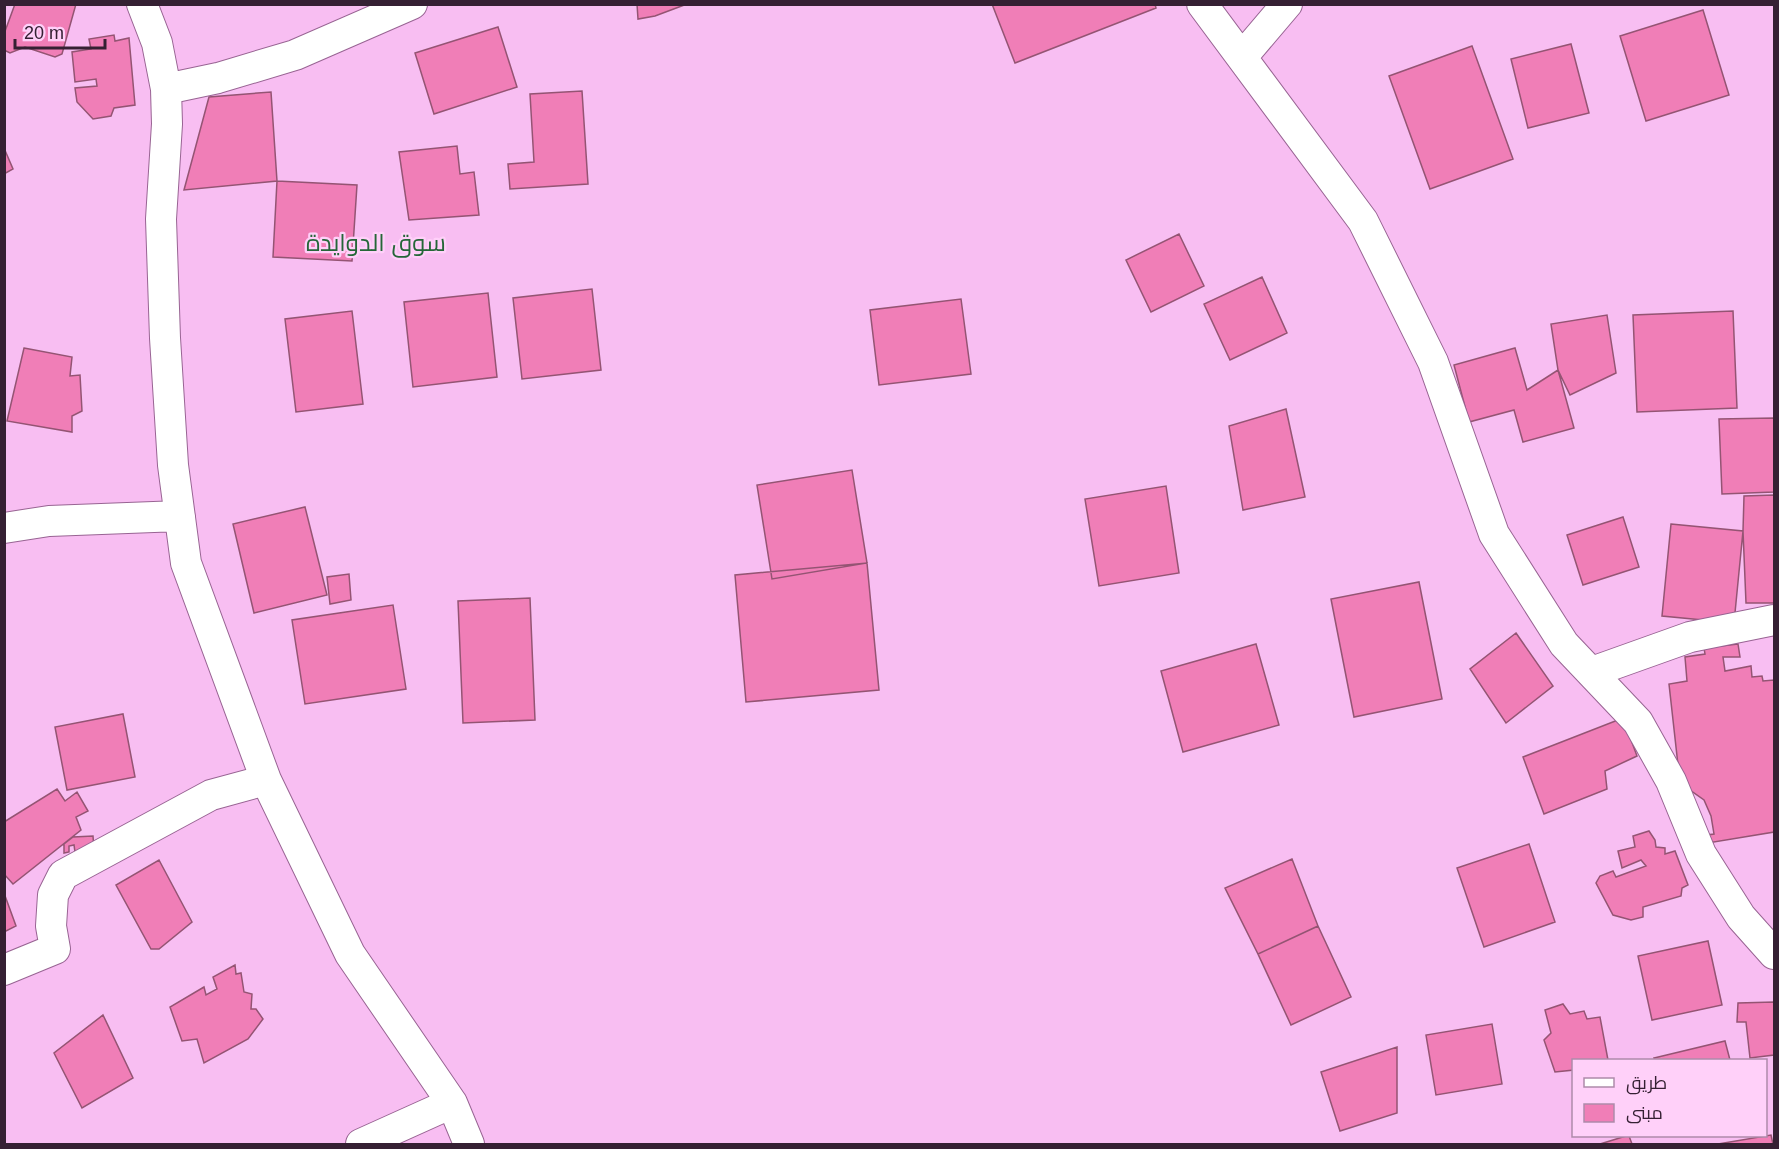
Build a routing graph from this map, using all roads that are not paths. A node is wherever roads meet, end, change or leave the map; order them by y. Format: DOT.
graph roads {
  1 [pos="142,4"];
  2 [pos="412,4"];
  3 [pos="1202,4"];
  4 [pos="1287,4"];
  5 [pos="1242,57"];
  6 [pos="166,89"];
  7 [pos="180,516"];
  8 [pos="4,528"];
  9 [pos="1774,620"];
  10 [pos="1592,672"];
  11 [pos="266,780"];
  12 [pos="1774,954"];
  13 [pos="4,969"];
  14 [pos="452,1103"];
  15 [pos="361,1144"];
  16 [pos="469,1144"];
  1 -- 6 [label="street"];
  2 -- 6 [label="street"];
  3 -- 5 [label="street"];
  4 -- 5 [label="street"];
  5 -- 10 [label="street"];
  6 -- 7 [label="street"];
  7 -- 8 [label="street"];
  7 -- 11 [label="street"];
  9 -- 10 [label="street"];
  10 -- 12 [label="street"];
  11 -- 13 [label="street"];
  11 -- 14 [label="street"];
  14 -- 15 [label="street"];
  14 -- 16 [label="street"];
}
